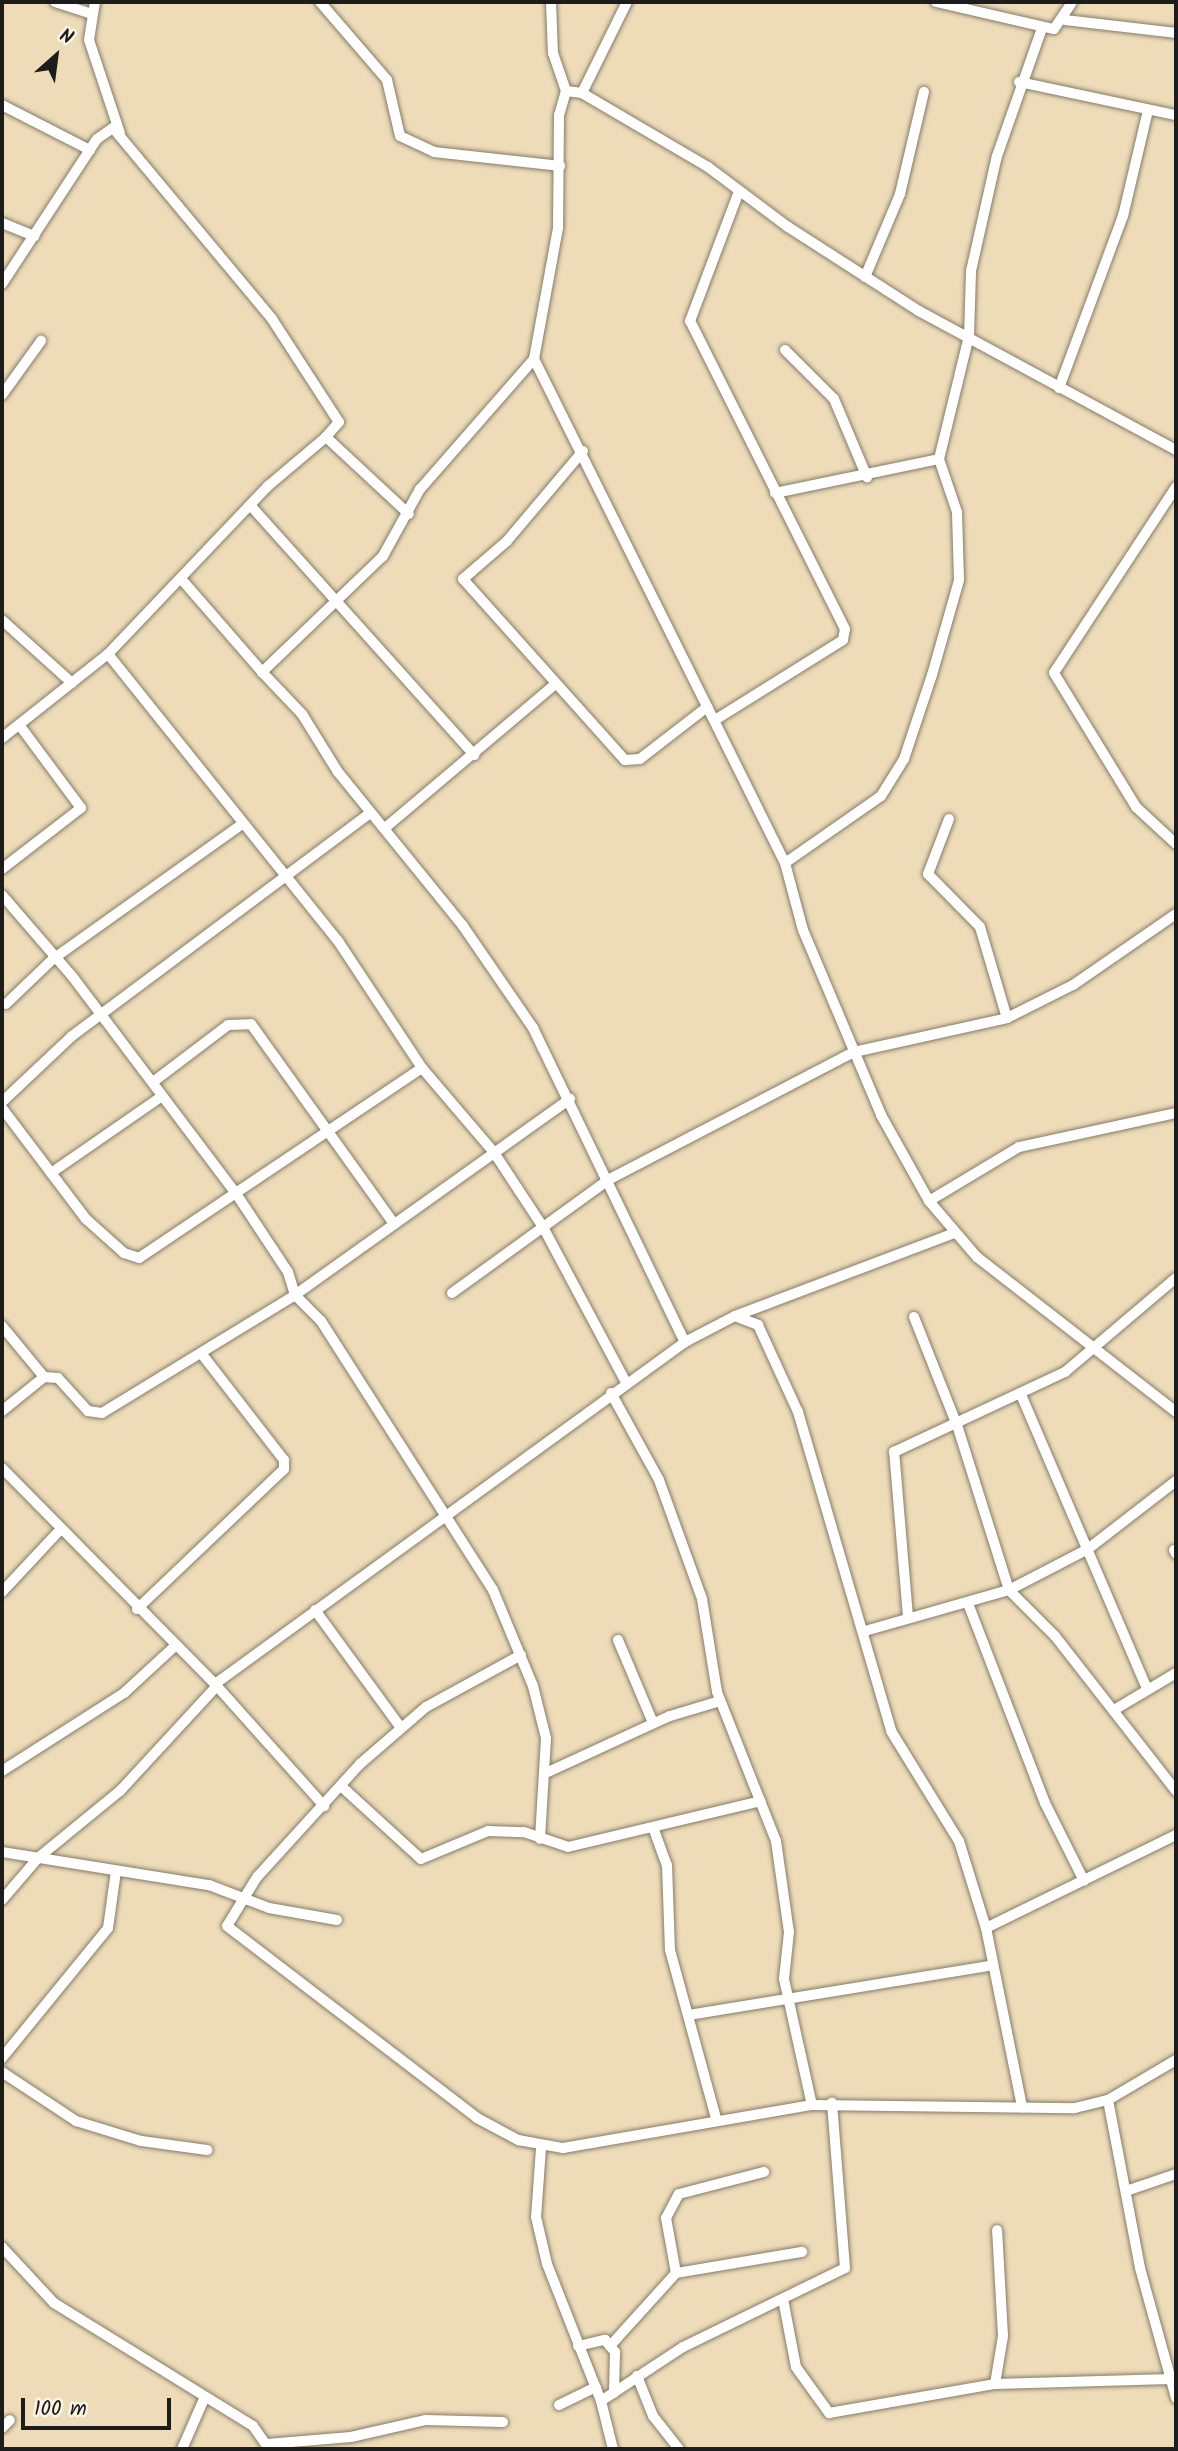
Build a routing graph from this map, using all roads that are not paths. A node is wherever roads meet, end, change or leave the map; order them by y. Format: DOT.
graph roads {
  1 [pos="55,2"];
  2 [pos="95,2"];
  3 [pos="320,2"];
  4 [pos="551,2"];
  5 [pos="627,2"];
  6 [pos="936,2"];
  7 [pos="1072,2"];
  8 [pos="954,4"];
  9 [pos="91,14"];
  10 [pos="1065,20"];
  11 [pos="1042,28"];
  12 [pos="1176,33"];
  13 [pos="1019,82"];
  14 [pos="566,91"];
  15 [pos="924,92"];
  16 [pos="582,93"];
  17 [pos="2,105"];
  18 [pos="1148,110"];
  19 [pos="1176,114"];
  20 [pos="120,133"];
  21 [pos="90,150"];
  22 [pos="560,166"];
  23 [pos="739,191"];
  24 [pos="2,223"];
  25 [pos="34,236"];
  26 [pos="865,277"];
  27 [pos="2,284"];
  28 [pos="969,336"];
  29 [pos="41,341"];
  30 [pos="785,350"];
  31 [pos="534,359"];
  32 [pos="1059,388"];
  33 [pos="2,395"];
  34 [pos="326,437"];
  35 [pos="1176,450"];
  36 [pos="583,451"];
  37 [pos="939,459"];
  38 [pos="867,477"];
  39 [pos="1176,487"];
  40 [pos="775,493"];
  41 [pos="250,505"];
  42 [pos="409,514"];
  43 [pos="183,581"];
  44 [pos="336,599"];
  45 [pos="2,620"];
  46 [pos="108,654"];
  47 [pos="262,672"];
  48 [pos="72,683"];
  49 [pos="553,686"];
  50 [pos="707,707"];
  51 [pos="715,720"];
  52 [pos="20,726"];
  53 [pos="2,738"];
  54 [pos="474,755"];
  55 [pos="370,813"];
  56 [pos="949,819"];
  57 [pos="242,824"];
  58 [pos="385,828"];
  59 [pos="1176,844"];
  60 [pos="785,863"];
  61 [pos="2,869"];
  62 [pos="284,873"];
  63 [pos="2,895"];
  64 [pos="1176,914"];
  65 [pos="53,959"];
  66 [pos="6,1004"];
  67 [pos="99,1018"];
  68 [pos="1007,1018"];
  69 [pos="854,1052"];
  70 [pos="422,1068"];
  71 [pos="153,1082"];
  72 [pos="158,1099"];
  73 [pos="570,1099"];
  74 [pos="2,1102"];
  75 [pos="2,1108"];
  76 [pos="1176,1113"];
  77 [pos="330,1132"];
  78 [pos="493,1151"];
  79 [pos="51,1173"];
  80 [pos="608,1180"];
  81 [pos="237,1195"];
  82 [pos="929,1202"];
  83 [pos="394,1224"];
  84 [pos="543,1227"];
  85 [pos="955,1233"];
  86 [pos="1175,1280"];
  87 [pos="452,1293"];
  88 [pos="295,1295"];
  89 [pos="735,1316"];
  90 [pos="914,1317"];
  91 [pos="2,1326"];
  92 [pos="685,1342"];
  93 [pos="1096,1346"];
  94 [pos="201,1353"];
  95 [pos="44,1377"];
  96 [pos="627,1384"];
  97 [pos="611,1392"];
  98 [pos="1022,1397"];
  99 [pos="2,1411"];
  100 [pos="1176,1412"];
  101 [pos="957,1425"];
  102 [pos="2,1468"];
  103 [pos="1176,1481"];
  104 [pos="448,1518"];
  105 [pos="61,1529"];
  106 [pos="1088,1549"];
  107 [pos="1009,1590"];
  108 [pos="2,1592"];
  109 [pos="969,1606"];
  110 [pos="137,1609"];
  111 [pos="316,1610"];
  112 [pos="908,1617"];
  113 [pos="865,1631"];
  114 [pos="618,1640"];
  115 [pos="176,1646"];
  116 [pos="521,1655"];
  117 [pos="1176,1673"];
  118 [pos="216,1685"];
  119 [pos="1147,1688"];
  120 [pos="720,1701"];
  121 [pos="1114,1710"];
  122 [pos="653,1723"];
  123 [pos="401,1728"];
  124 [pos="2,1771"];
  125 [pos="548,1772"];
  126 [pos="341,1786"];
  127 [pos="1176,1791"];
  128 [pos="761,1801"];
  129 [pos="324,1806"];
  130 [pos="654,1830"];
  131 [pos="1176,1835"];
  132 [pos="540,1839"];
  133 [pos="2,1852"];
  134 [pos="38,1858"];
  135 [pos="116,1871"];
  136 [pos="1084,1881"];
  137 [pos="241,1899"];
  138 [pos="2,1900"];
  139 [pos="337,1920"];
  140 [pos="986,1928"];
  141 [pos="989,1966"];
  142 [pos="789,2002"];
  143 [pos="689,2015"];
  144 [pos="2,2058"];
  145 [pos="1176,2060"];
  146 [pos="2,2071"];
  147 [pos="1108,2100"];
  148 [pos="832,2103"];
  149 [pos="812,2105"];
  150 [pos="1022,2107"];
  151 [pos="716,2118"];
  152 [pos="541,2148"];
  153 [pos="207,2150"];
  154 [pos="764,2172"];
  155 [pos="1176,2174"];
  156 [pos="1129,2190"];
  157 [pos="997,2230"];
  158 [pos="2,2247"];
  159 [pos="802,2252"];
  160 [pos="676,2273"];
  161 [pos="783,2299"];
  162 [pos="578,2346"];
  163 [pos="610,2346"];
  164 [pos="637,2376"];
  165 [pos="995,2384"];
  166 [pos="596,2387"];
  167 [pos="1175,2388"];
  168 [pos="614,2393"];
  169 [pos="204,2399"];
  170 [pos="601,2401"];
  171 [pos="559,2405"];
  172 [pos="503,2422"];
  173 [pos="268,2446"];
  174 [pos="182,2449"];
  175 [pos="613,2449"];
  176 [pos="678,2449"];
  1 -- 9 [label="street"];
  2 -- 9 [label="street"];
  3 -- 22 [label="street"];
  4 -- 14 [label="street"];
  5 -- 16 [label="street"];
  6 -- 8 [label="street"];
  7 -- 10 [label="street"];
  8 -- 11 [label="street"];
  9 -- 20 [label="street"];
  10 -- 11 [label="street"];
  10 -- 12 [label="street"];
  11 -- 13 [label="street"];
  13 -- 18 [label="street"];
  13 -- 28 [label="street"];
  14 -- 16 [label="street"];
  14 -- 22 [label="street"];
  15 -- 26 [label="street"];
  16 -- 23 [label="street"];
  17 -- 21 [label="street"];
  18 -- 19 [label="street"];
  18 -- 32 [label="street"];
  20 -- 21 [label="street"];
  20 -- 34 [label="street"];
  21 -- 25 [label="street"];
  22 -- 31 [label="street"];
  23 -- 26 [label="street"];
  23 -- 40 [label="street"];
  24 -- 25 [label="street"];
  25 -- 27 [label="street"];
  26 -- 28 [label="street"];
  28 -- 32 [label="street"];
  28 -- 37 [label="street"];
  29 -- 33 [label="street"];
  30 -- 38 [label="street"];
  31 -- 36 [label="street"];
  31 -- 42 [label="street"];
  32 -- 35 [label="street"];
  34 -- 41 [label="street"];
  34 -- 42 [label="street"];
  36 -- 49 [label="street"];
  36 -- 50 [label="street"];
  37 -- 38 [label="street"];
  37 -- 60 [label="street"];
  38 -- 40 [label="street"];
  39 -- 59 [label="street"];
  40 -- 51 [label="street"];
  41 -- 43 [label="street"];
  41 -- 44 [label="street"];
  42 -- 44 [label="street"];
  43 -- 46 [label="street"];
  43 -- 47 [label="street"];
  44 -- 47 [label="street"];
  44 -- 54 [label="street"];
  45 -- 48 [label="street"];
  46 -- 48 [label="street"];
  46 -- 57 [label="street"];
  47 -- 55 [label="street"];
  48 -- 52 [label="street"];
  49 -- 50 [label="street"];
  49 -- 54 [label="street"];
  50 -- 51 [label="street"];
  51 -- 60 [label="street"];
  52 -- 53 [label="street"];
  52 -- 61 [label="street"];
  54 -- 58 [label="street"];
  55 -- 58 [label="street"];
  55 -- 62 [label="street"];
  56 -- 68 [label="street"];
  57 -- 62 [label="street"];
  57 -- 65 [label="street"];
  58 -- 73 [label="street"];
  60 -- 69 [label="street"];
  62 -- 67 [label="street"];
  62 -- 70 [label="street"];
  63 -- 65 [label="street"];
  64 -- 68 [label="street"];
  65 -- 66 [label="street"];
  65 -- 67 [label="street"];
  67 -- 71 [label="street"];
  67 -- 74 [label="street"];
  68 -- 69 [label="street"];
  69 -- 80 [label="street"];
  69 -- 82 [label="street"];
  70 -- 77 [label="street"];
  70 -- 78 [label="street"];
  71 -- 72 [label="street"];
  71 -- 77 [label="street"];
  72 -- 79 [label="street"];
  72 -- 81 [label="street"];
  73 -- 78 [label="street"];
  73 -- 80 [label="street"];
  75 -- 79 [label="street"];
  76 -- 82 [label="street"];
  77 -- 81 [label="street"];
  77 -- 83 [label="street"];
  78 -- 83 [label="street"];
  78 -- 84 [label="street"];
  79 -- 81 [label="street"];
  80 -- 84 [label="street"];
  80 -- 92 [label="street"];
  81 -- 88 [label="street"];
  82 -- 85 [label="street"];
  83 -- 88 [label="street"];
  84 -- 87 [label="street"];
  84 -- 96 [label="street"];
  85 -- 89 [label="street"];
  85 -- 93 [label="street"];
  86 -- 93 [label="street"];
  88 -- 94 [label="street"];
  88 -- 104 [label="street"];
  89 -- 92 [label="street"];
  89 -- 113 [label="street"];
  90 -- 101 [label="street"];
  91 -- 95 [label="street"];
  92 -- 96 [label="street"];
  93 -- 98 [label="street"];
  93 -- 100 [label="street"];
  94 -- 95 [label="street"];
  94 -- 110 [label="street"];
  95 -- 99 [label="street"];
  96 -- 97 [label="street"];
  97 -- 104 [label="street"];
  97 -- 120 [label="street"];
  98 -- 101 [label="street"];
  98 -- 106 [label="street"];
  101 -- 107 [label="street"];
  101 -- 112 [label="street"];
  102 -- 105 [label="street"];
  103 -- 106 [label="street"];
  104 -- 111 [label="street"];
  104 -- 116 [label="street"];
  105 -- 108 [label="street"];
  105 -- 110 [label="street"];
  106 -- 107 [label="street"];
  106 -- 119 [label="street"];
  107 -- 109 [label="street"];
  107 -- 121 [label="street"];
  109 -- 112 [label="street"];
  109 -- 136 [label="street"];
  110 -- 115 [label="street"];
  111 -- 118 [label="street"];
  111 -- 123 [label="street"];
  112 -- 113 [label="street"];
  113 -- 140 [label="street"];
  114 -- 122 [label="street"];
  115 -- 118 [label="street"];
  115 -- 124 [label="street"];
  116 -- 123 [label="street"];
  116 -- 125 [label="street"];
  117 -- 119 [label="street"];
  118 -- 129 [label="street"];
  118 -- 134 [label="street"];
  119 -- 121 [label="street"];
  120 -- 122 [label="street"];
  120 -- 128 [label="street"];
  121 -- 127 [label="street"];
  122 -- 125 [label="street"];
  123 -- 126 [label="street"];
  125 -- 132 [label="street"];
  126 -- 129 [label="street"];
  126 -- 132 [label="street"];
  128 -- 130 [label="street"];
  128 -- 142 [label="street"];
  129 -- 137 [label="street"];
  130 -- 132 [label="street"];
  130 -- 143 [label="street"];
  131 -- 136 [label="street"];
  133 -- 134 [label="street"];
  134 -- 135 [label="street"];
  134 -- 138 [label="street"];
  135 -- 137 [label="street"];
  135 -- 144 [label="street"];
  136 -- 140 [label="street"];
  137 -- 139 [label="street"];
  137 -- 152 [label="street"];
  140 -- 141 [label="street"];
  141 -- 142 [label="street"];
  141 -- 150 [label="street"];
  142 -- 143 [label="street"];
  142 -- 149 [label="street"];
  143 -- 151 [label="street"];
  145 -- 147 [label="street"];
  146 -- 153 [label="street"];
  147 -- 150 [label="street"];
  147 -- 156 [label="street"];
  148 -- 149 [label="street"];
  148 -- 150 [label="street"];
  148 -- 161 [label="street"];
  149 -- 151 [label="street"];
  151 -- 152 [label="street"];
  152 -- 162 [label="street"];
  154 -- 160 [label="street"];
  155 -- 156 [label="street"];
  156 -- 167 [label="street"];
  157 -- 165 [label="street"];
  158 -- 169 [label="street"];
  159 -- 160 [label="street"];
  160 -- 163 [label="street"];
  161 -- 164 [label="street"];
  161 -- 165 [label="street"];
  162 -- 163 [label="street"];
  162 -- 166 [label="street"];
  163 -- 168 [label="street"];
  164 -- 168 [label="street"];
  164 -- 176 [label="street"];
  165 -- 167 [label="street"];
  166 -- 170 [label="street"];
  166 -- 171 [label="street"];
  168 -- 170 [label="street"];
  169 -- 173 [label="street"];
  169 -- 174 [label="street"];
  170 -- 175 [label="street"];
  172 -- 173 [label="street"];
}
